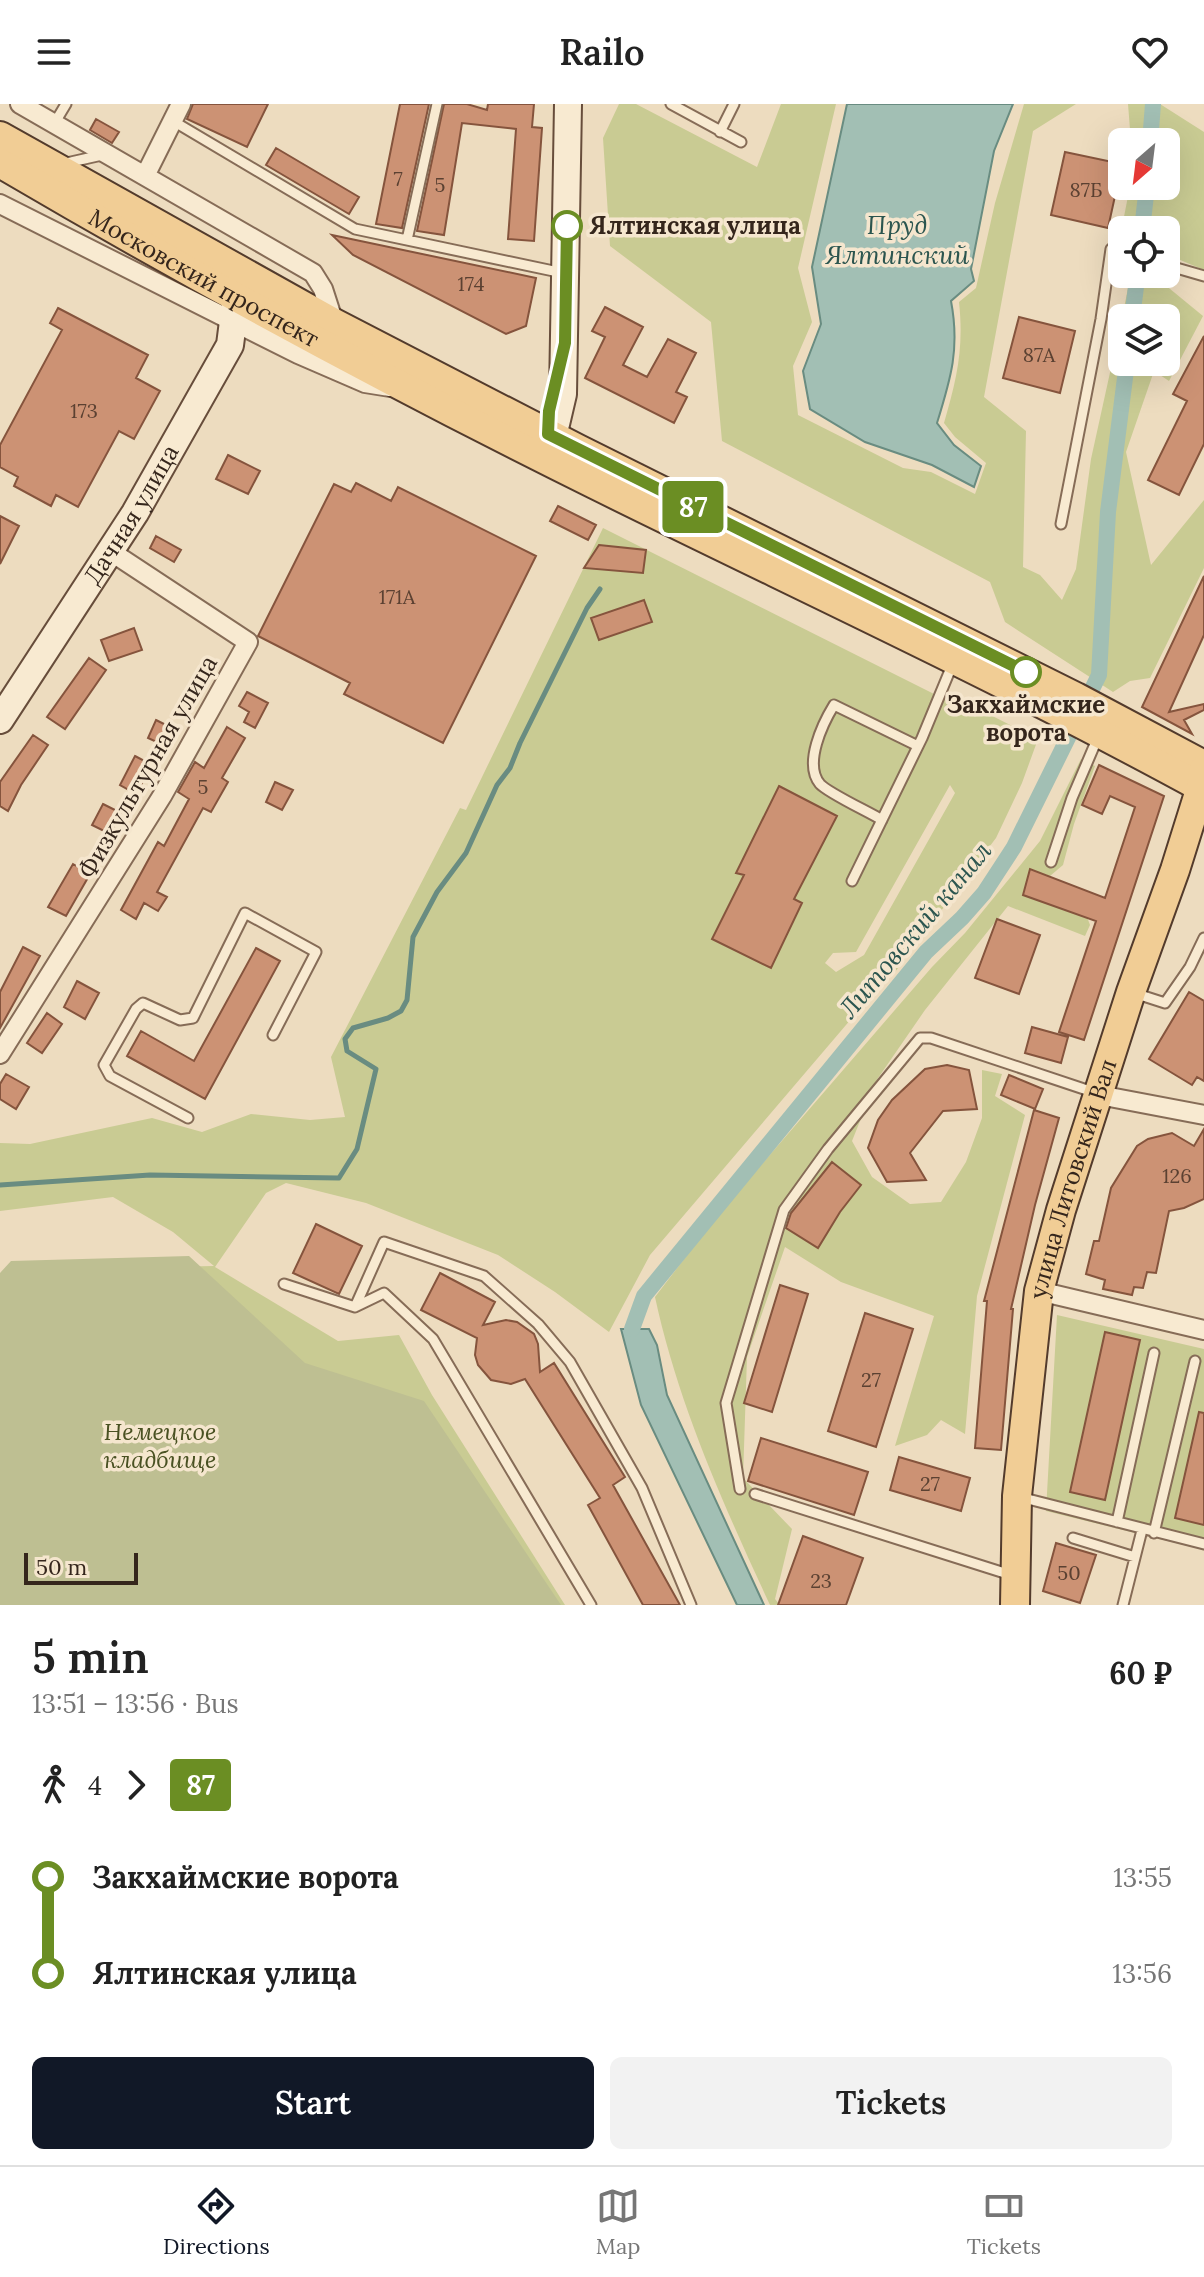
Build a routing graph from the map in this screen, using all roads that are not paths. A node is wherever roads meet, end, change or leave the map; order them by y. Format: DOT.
graph roads {
  1 [pos="20,104"];
  2 [pos="66,104"];
  3 [pos="437,104"];
  4 [pos="568,104"];
  5 [pos="671,104"];
  6 [pos="734,104"];
  7 [pos="177,113"];
  8 [pos="54,124"];
  9 [pos="720,132"];
  10 [pos="0,136"];
  11 [pos="741,142"];
  12 [pos="106,154"];
  13 [pos="0,163"];
  14 [pos="52,166"];
  15 [pos="145,176"];
  16 [pos="0,204"];
  17 [pos="407,240"];
  18 [pos="1180,269"];
  19 [pos="1108,270"];
  20 [pos="567,274"];
  21 [pos="1204,276"];
  22 [pos="236,311"];
  23 [pos="334,323"];
  24 [pos="548,434"];
  25 [pos="1061,524"];
  26 [pos="110,551"];
  27 [pos="953,661"];
  28 [pos="1084,716"];
  29 [pos="0,720"];
  30 [pos="918,746"];
  31 [pos="1203,778"];
  32 [pos="882,820"];
  33 [pos="1051,862"];
  34 [pos="852,881"];
  35 [pos="1204,938"];
  36 [pos="1131,992"];
  37 [pos="273,1035"];
  38 [pos="0,1054"];
  39 [pos="1099,1095"];
  40 [pos="1204,1115"];
  41 [pos="188,1118"];
  42 [pos="284,1284"];
  43 [pos="1039,1291"];
  44 [pos="355,1307"];
  45 [pos="1204,1330"];
  46 [pos="1154,1353"];
  47 [pos="1195,1361"];
  48 [pos="740,1489"];
  49 [pos="755,1494"];
  50 [pos="1017,1496"];
  51 [pos="1117,1522"];
  52 [pos="1142,1530"];
  53 [pos="1154,1533"];
  54 [pos="1073,1538"];
  55 [pos="1204,1544"];
  56 [pos="1135,1557"];
  57 [pos="1015,1577"];
  58 [pos="591,1605"];
  59 [pos="691,1605"];
  60 [pos="1015,1605"];
  61 [pos="1123,1605"];
  1 -- 8 [label="street, Московский проспект"];
  2 -- 8 [label="lane"];
  3 -- 17 [label="lane"];
  4 -- 20 [label="street"];
  5 -- 9 [label="lane"];
  6 -- 9 [label="lane"];
  7 -- 15 [label="street"];
  7 -- 17 [label="lane"];
  8 -- 12 [label="street, Московский проспект"];
  9 -- 11 [label="lane"];
  10 -- 14 [label="main road, Московский проспект"];
  12 -- 14 [label="lane"];
  12 -- 15 [label="street, Московский проспект"];
  13 -- 22 [label="main road, Московский проспект"];
  14 -- 23 [label="main road, Московский проспект"];
  15 -- 23 [label="street, Московский проспект"];
  16 -- 22 [label="street, Московский проспект"];
  17 -- 20 [label="lane"];
  18 -- 21 [label="lane"];
  19 -- 25 [label="lane"];
  20 -- 24 [label="street"];
  22 -- 26 [label="street, Дачная улица"];
  22 -- 27 [label="main road, Московский проспект"];
  23 -- 24 [label="main road, Московский проспект"];
  24 -- 28 [label="main road, Московский проспект"];
  26 -- 29 [label="street, Дачная улица"];
  26 -- 38 [label="street, Физкультурная улица"];
  27 -- 28 [label="main road, Московский проспект"];
  27 -- 30 [label="lane"];
  28 -- 31 [label="main road, Московский проспект"];
  28 -- 33 [label="lane"];
  30 -- 32 [label="lane"];
  30 -- 32 [label="lane"];
  31 -- 36 [label="main road, улица Литовский Вал"];
  32 -- 34 [label="lane"];
  35 -- 36 [label="lane"];
  36 -- 39 [label="main road, улица Литовский Вал"];
  37 -- 41 [label="lane"];
  39 -- 40 [label="street"];
  39 -- 43 [label="main road, улица Литовский Вал"];
  39 -- 48 [label="lane"];
  42 -- 44 [label="lane"];
  43 -- 45 [label="street"];
  43 -- 50 [label="main road, улица Литовский Вал"];
  44 -- 58 [label="lane"];
  44 -- 59 [label="lane"];
  46 -- 51 [label="lane"];
  47 -- 53 [label="lane"];
  49 -- 57 [label="lane"];
  50 -- 51 [label="lane"];
  50 -- 57 [label="main road, улица Литовский Вал"];
  51 -- 52 [label="lane"];
  52 -- 53 [label="lane"];
  52 -- 56 [label="lane"];
  53 -- 55 [label="lane"];
  54 -- 56 [label="lane"];
  56 -- 61 [label="lane"];
  57 -- 60 [label="main road, улица Литовский Вал"];
}
